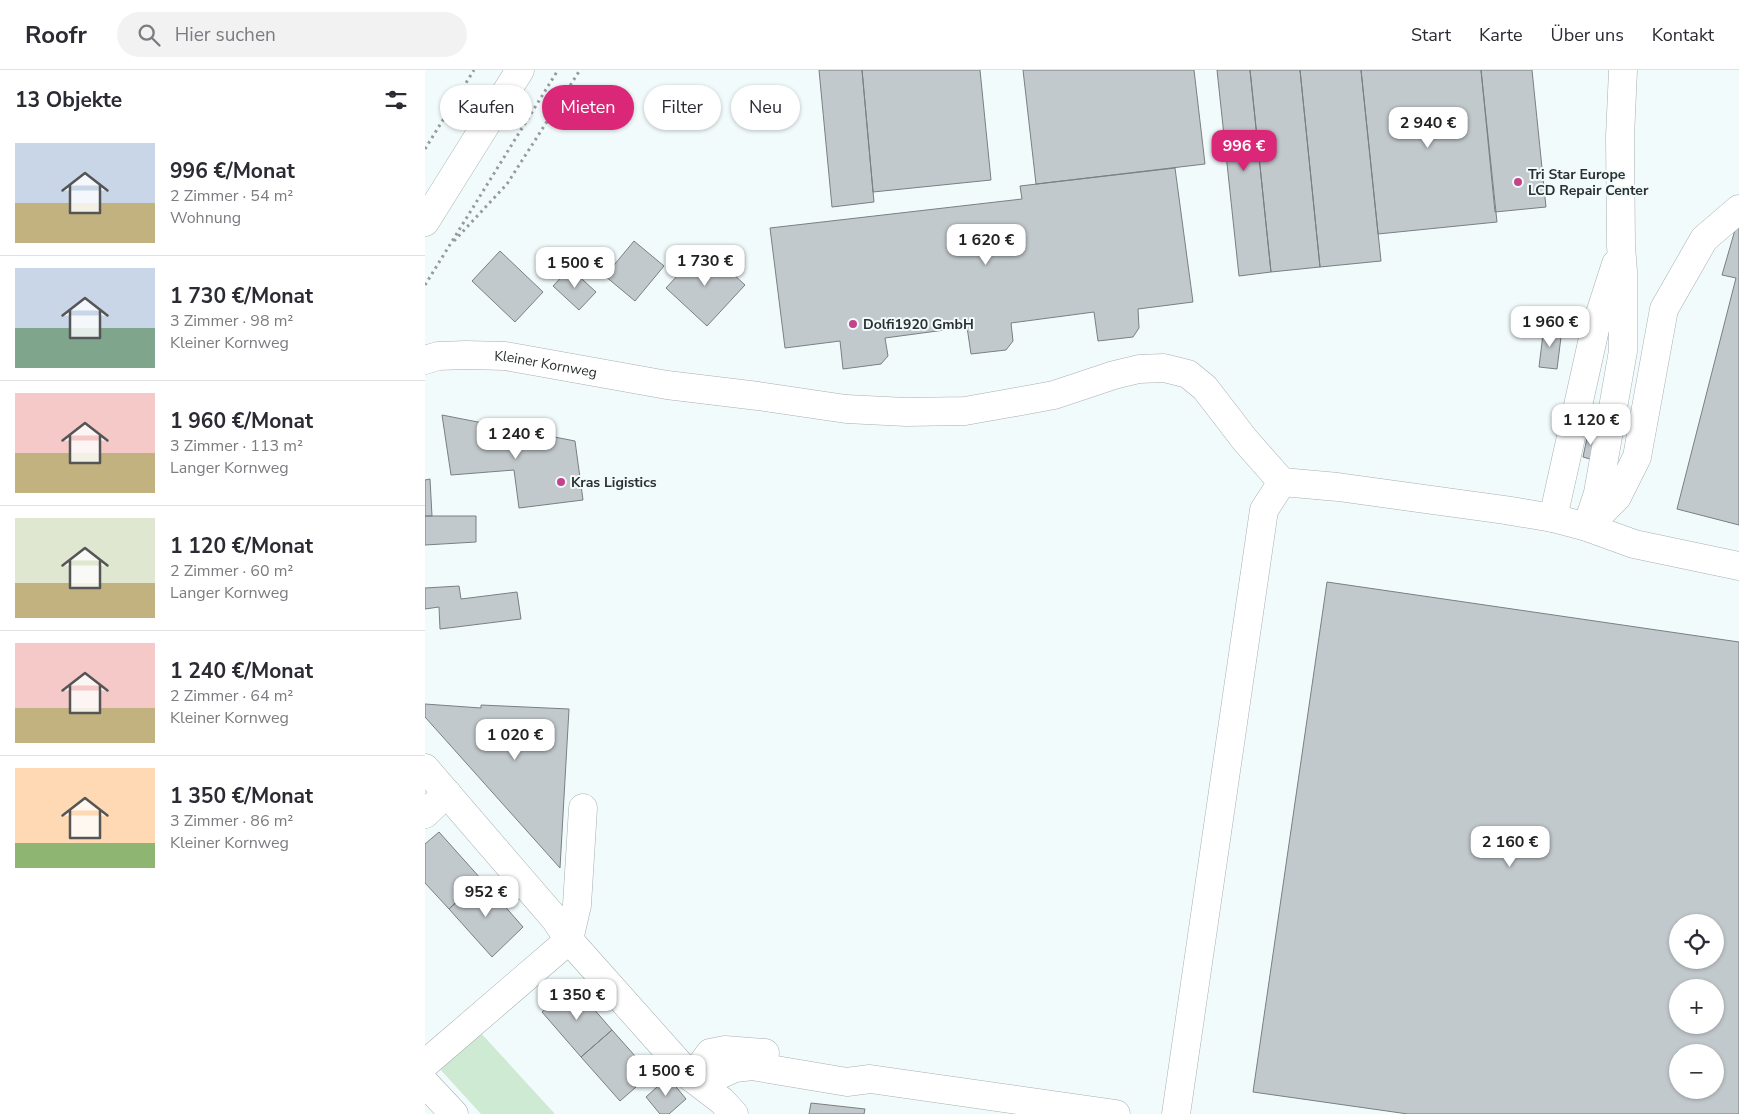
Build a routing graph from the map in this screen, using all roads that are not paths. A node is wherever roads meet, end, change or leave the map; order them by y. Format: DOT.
graph roads {
  1 [pos="520,70"];
  2 [pos="1623,70"];
  3 [pos="1739,209"];
  4 [pos="425,222"];
  5 [pos="1621,246"];
  6 [pos="425,360"];
  7 [pos="1281,482"];
  8 [pos="1553,518"];
  9 [pos="1587,527"];
  10 [pos="1739,566"];
  11 [pos="425,768"];
  12 [pos="447,794"];
  13 [pos="583,808"];
  14 [pos="425,814"];
  15 [pos="569,940"];
  16 [pos="425,1064"];
  17 [pos="692,1078"];
  18 [pos="425,1083"];
  19 [pos="454,1114"];
  20 [pos="734,1114"];
  21 [pos="1116,1114"];
  22 [pos="1176,1114"];
  1 -- 4 [label="street"];
  2 -- 5 [label="street"];
  3 -- 9 [label="street"];
  5 -- 8 [label="street"];
  5 -- 9 [label="street"];
  6 -- 7 [label="street, Kleiner Kornweg"];
  7 -- 8 [label="street"];
  7 -- 22 [label="street"];
  8 -- 9 [label="street"];
  9 -- 10 [label="street"];
  11 -- 12 [label="street"];
  12 -- 14 [label="street"];
  12 -- 15 [label="street"];
  13 -- 15 [label="street"];
  15 -- 16 [label="street"];
  15 -- 17 [label="street"];
  17 -- 20 [label="street"];
  17 -- 21 [label="street"];
  18 -- 19 [label="street"];
}
